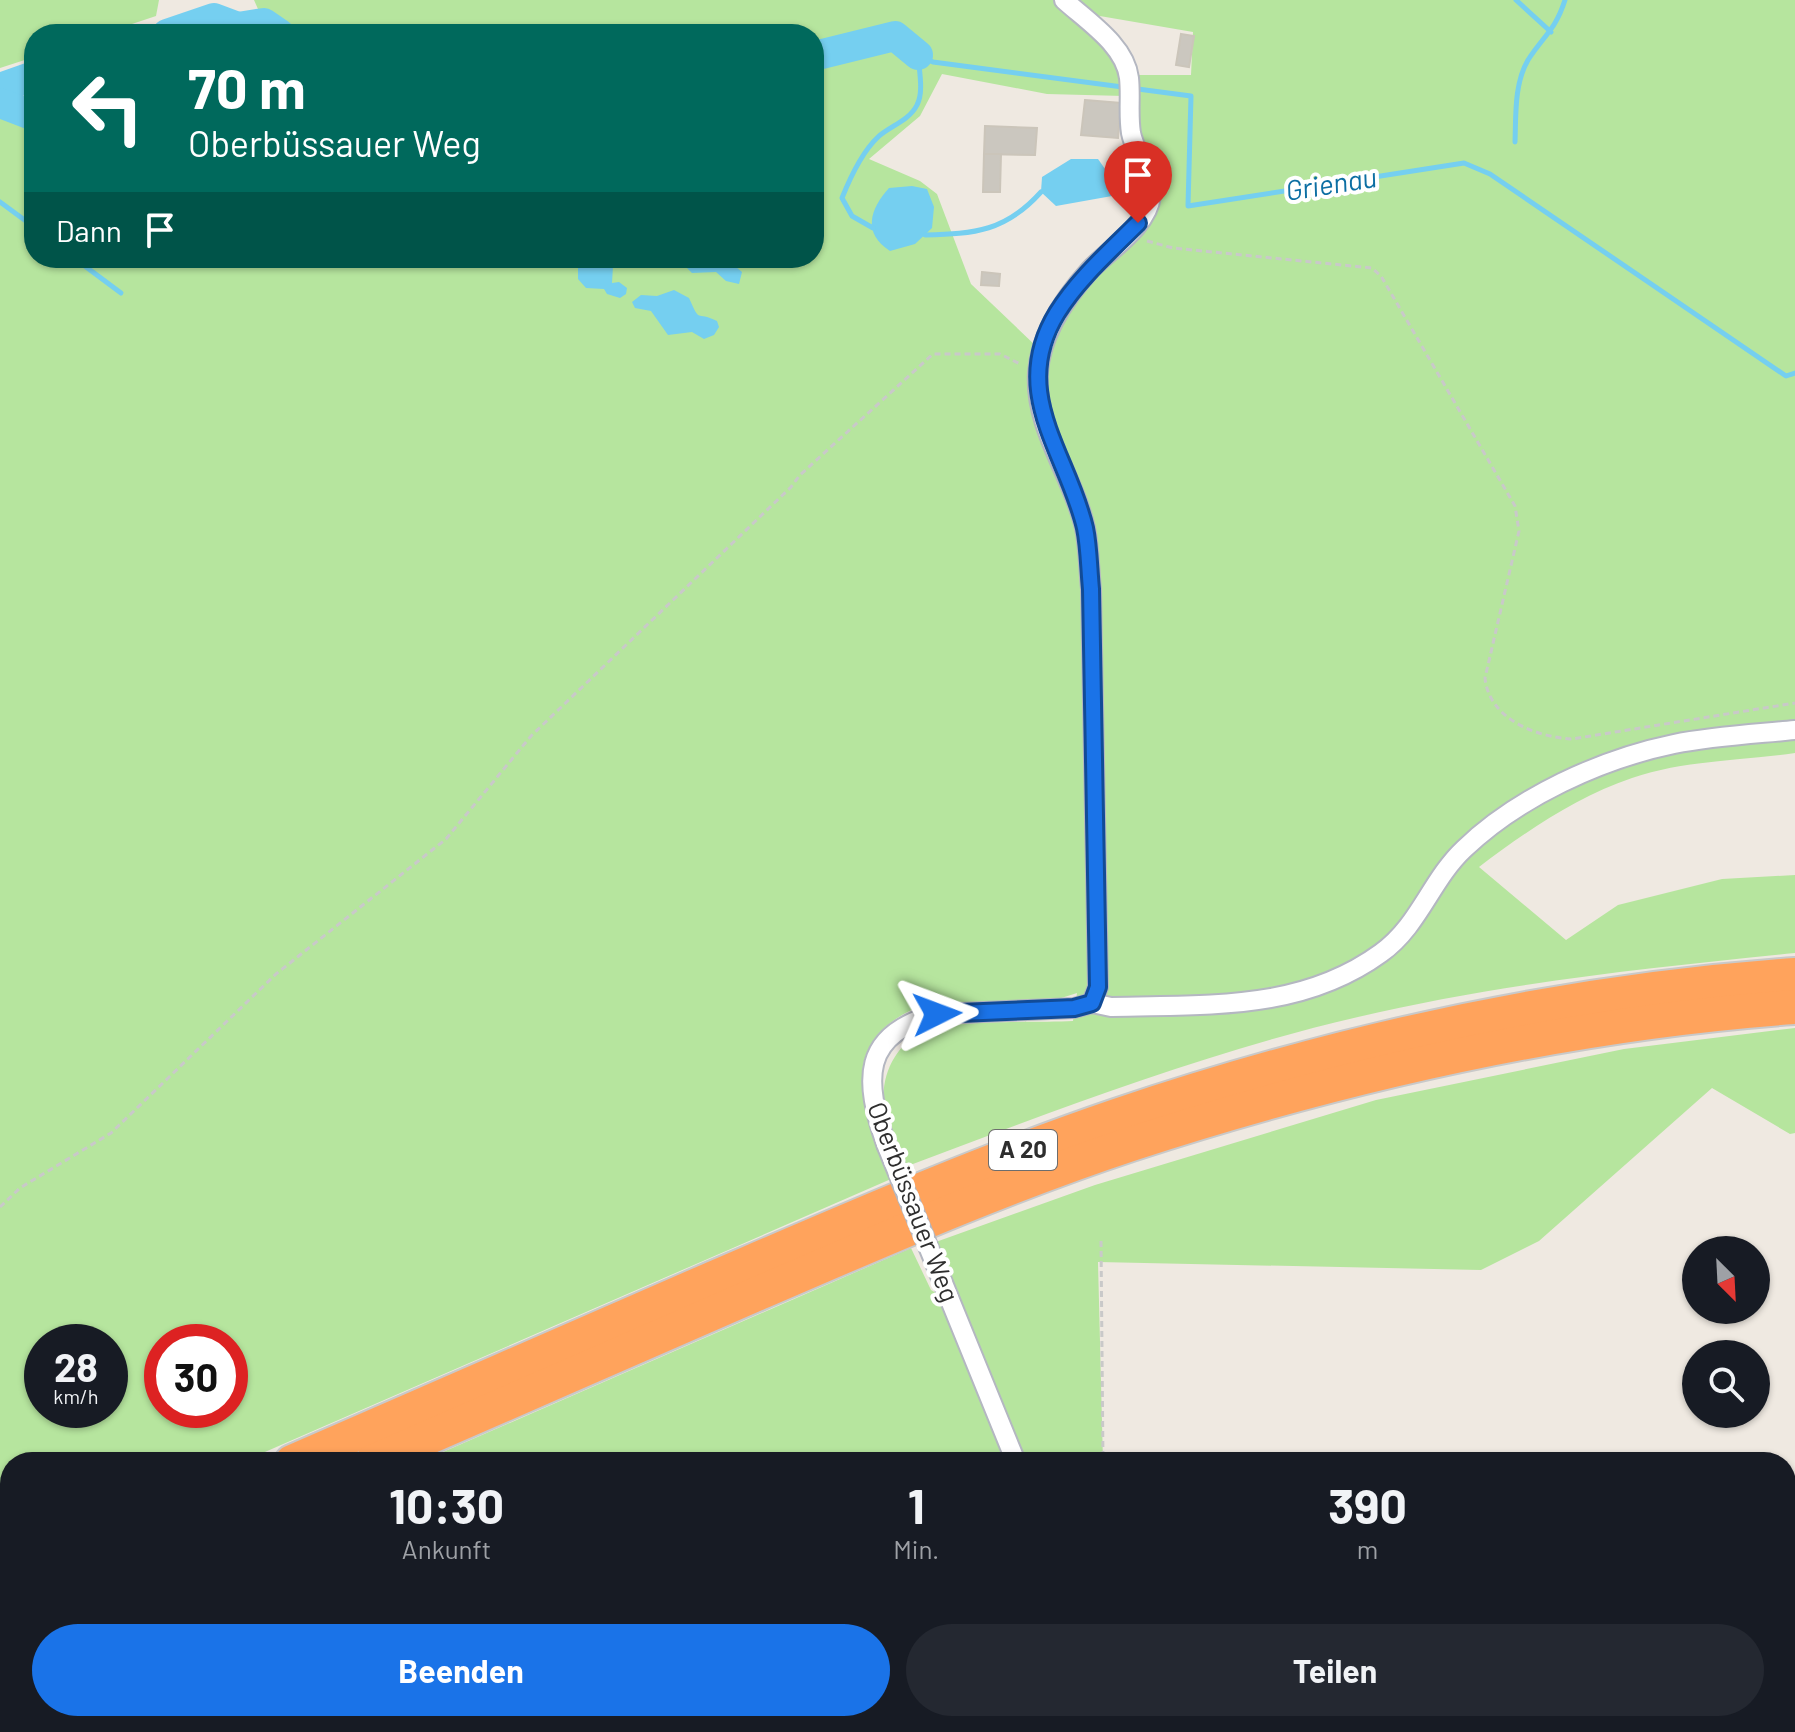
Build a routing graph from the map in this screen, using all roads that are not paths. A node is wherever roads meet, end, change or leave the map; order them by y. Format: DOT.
graph roads {
  1 [pos="1064,0"];
  2 [pos="1795,730"];
  3 [pos="1795,975"];
  4 [pos="1092,1003"];
  5 [pos="1795,1007"];
  6 [pos="315,1452"];
  7 [pos="395,1452"];
  8 [pos="1012,1452"];
  1 -- 4 [label="street"];
  2 -- 4 [label="street, Oberbüssauer Weg"];
  3 -- 6 [label="highway, A 20"];
  4 -- 8 [label="street, Oberbüssauer Weg, bridge"];
  5 -- 7 [label="highway, A 20"];
}
